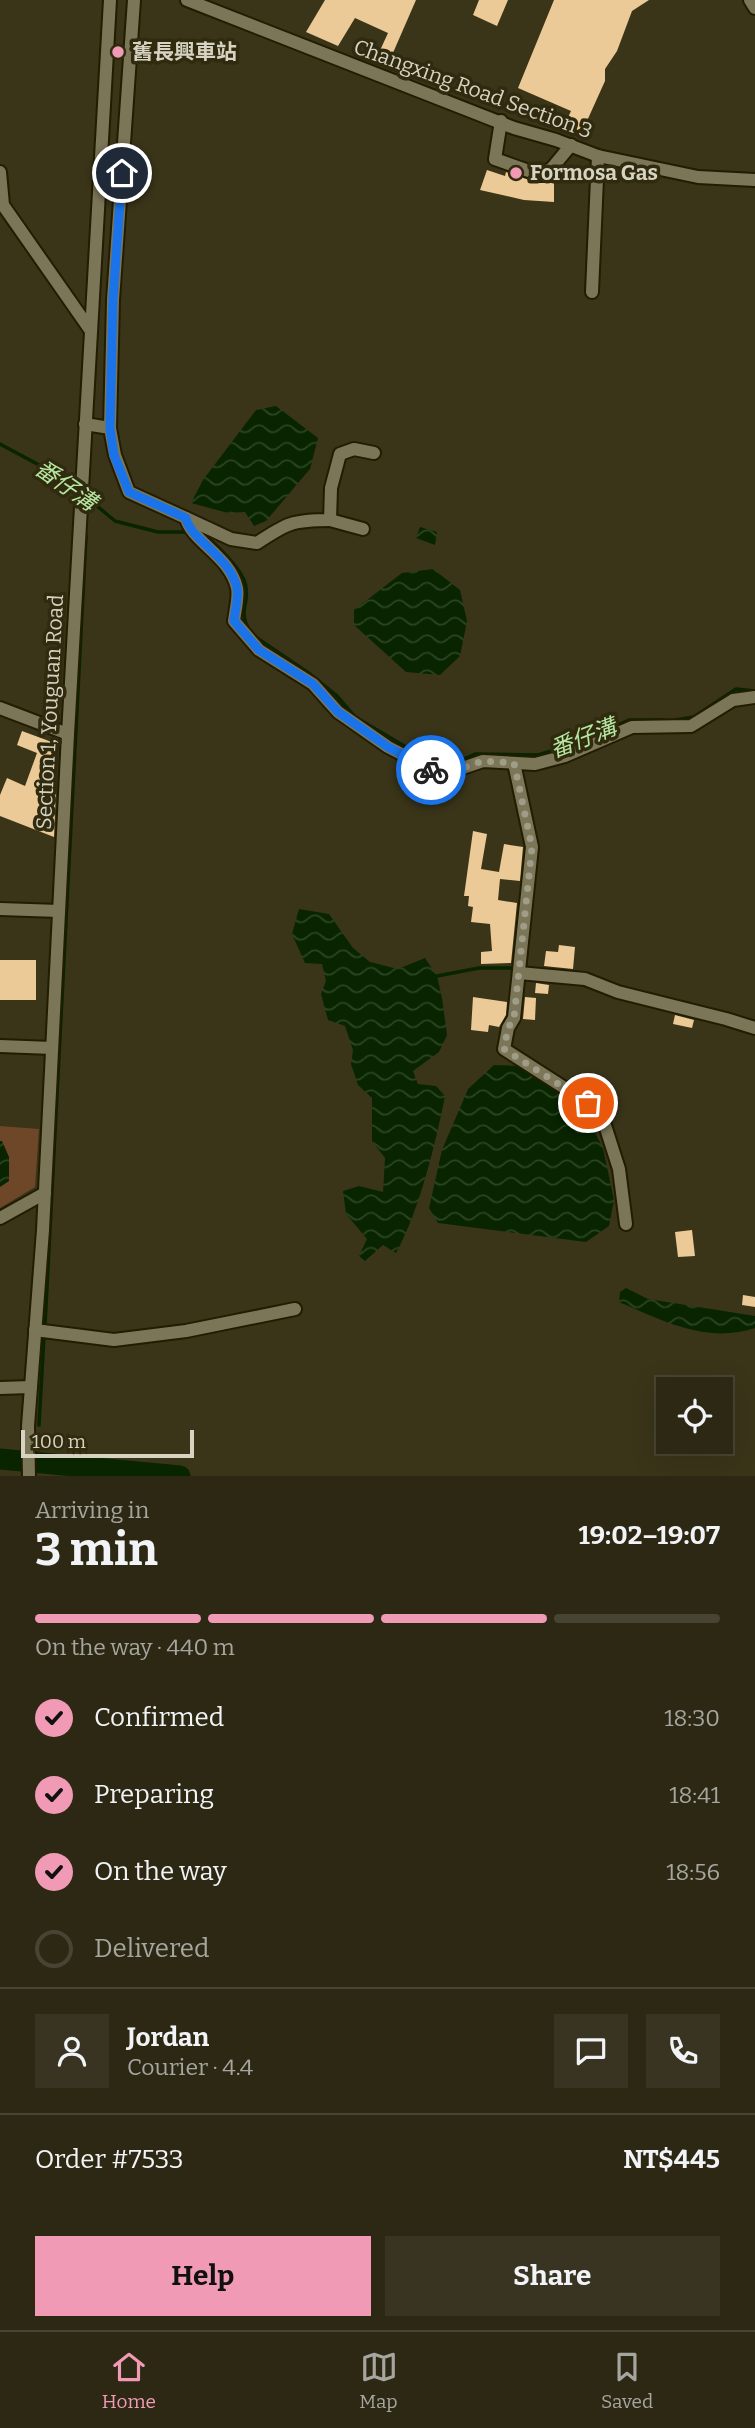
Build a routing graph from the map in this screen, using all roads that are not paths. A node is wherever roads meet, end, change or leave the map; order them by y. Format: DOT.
graph roads {
  1 [pos="110,0"];
  2 [pos="134,0"];
  3 [pos="187,0"];
  4 [pos="750,0"];
  5 [pos="755,8"];
  6 [pos="501,121"];
  7 [pos="571,145"];
  8 [pos="598,156"];
  9 [pos="0,172"];
  10 [pos="755,180"];
  11 [pos="593,292"];
  12 [pos="91,331"];
  13 [pos="85,425"];
  14 [pos="110,428"];
  15 [pos="374,453"];
  16 [pos="186,518"];
  17 [pos="330,520"];
  18 [pos="362,529"];
  19 [pos="755,697"];
  20 [pos="0,708"];
  21 [pos="68,734"];
  22 [pos="514,763"];
  23 [pos="0,909"];
  24 [pos="59,911"];
  25 [pos="519,972"];
  26 [pos="755,1028"];
  27 [pos="0,1046"];
  28 [pos="52,1048"];
  29 [pos="45,1193"];
  30 [pos="0,1218"];
  31 [pos="626,1224"];
  32 [pos="295,1308"];
  33 [pos="35,1331"];
  34 [pos="31,1387"];
  35 [pos="0,1388"];
  36 [pos="29,1476"];
  1 -- 12 [label="street, Section 1, Youguan Road"];
  2 -- 14 [label="street"];
  3 -- 6 [label="street, Changxing Road Section 3"];
  4 -- 5 [label="street"];
  6 -- 7 [label="street, Changxing Road Section 3"];
  6 -- 7 [label="street"];
  7 -- 8 [label="street, Changxing Road Section 3"];
  8 -- 10 [label="street, Changxing Road Section 3"];
  8 -- 11 [label="street"];
  9 -- 12 [label="street"];
  12 -- 13 [label="street, Section 1, Youguan Road"];
  13 -- 14 [label="street"];
  13 -- 21 [label="street, Section 1, Youguan Road"];
  14 -- 16 [label="street"];
  15 -- 17 [label="street"];
  16 -- 17 [label="street"];
  16 -- 22 [label="street"];
  17 -- 18 [label="street"];
  19 -- 22 [label="street"];
  20 -- 21 [label="street"];
  21 -- 24 [label="street, Section 1, Youguan Road"];
  22 -- 25 [label="street"];
  23 -- 24 [label="street"];
  24 -- 28 [label="street, Section 1, Youguan Road"];
  25 -- 26 [label="street"];
  25 -- 31 [label="street"];
  27 -- 28 [label="street"];
  28 -- 29 [label="street, Section 1, Youguan Road"];
  29 -- 30 [label="street"];
  29 -- 33 [label="street, Section 1, Youguan Road"];
  32 -- 33 [label="street"];
  33 -- 34 [label="street, Section 1, Youguan Road"];
  34 -- 35 [label="street"];
  34 -- 36 [label="street, Section 1, Youguan Road"];
}
